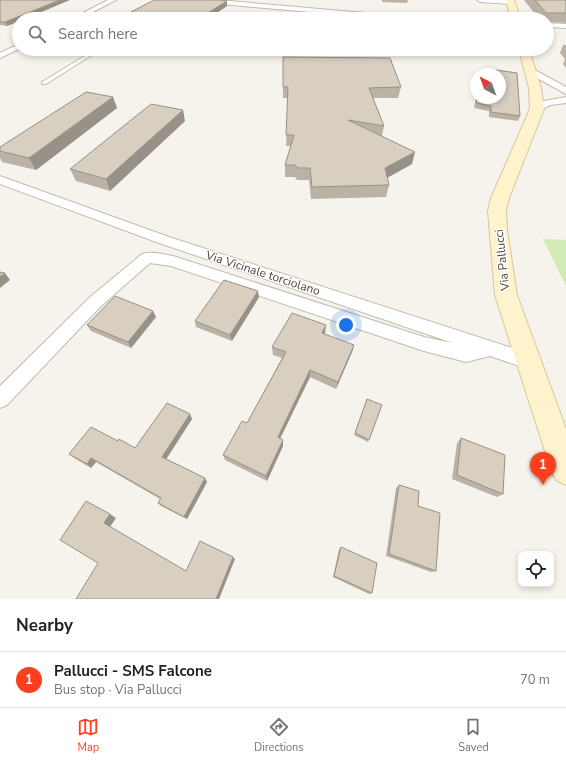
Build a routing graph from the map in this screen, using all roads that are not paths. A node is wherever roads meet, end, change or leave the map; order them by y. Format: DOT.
graph roads {
  1 [pos="113,0"];
  2 [pos="197,0"];
  3 [pos="480,0"];
  4 [pos="511,1"];
  5 [pos="88,12"];
  6 [pos="332,12"];
  7 [pos="514,12"];
  8 [pos="554,25"];
  9 [pos="566,26"];
  10 [pos="12,50"];
  11 [pos="0,56"];
  12 [pos="87,56"];
  13 [pos="526,56"];
  14 [pos="531,71"];
  15 [pos="44,83"];
  16 [pos="535,88"];
  17 [pos="566,92"];
  18 [pos="566,99"];
  19 [pos="537,110"];
  20 [pos="0,180"];
  21 [pos="164,240"];
  22 [pos="147,258"];
  23 [pos="491,348"];
  24 [pos="528,361"];
  25 [pos="0,399"];
  26 [pos="566,470"];
  1 -- 5 [label="street"];
  2 -- 6 [label="street"];
  3 -- 4 [label="street"];
  4 -- 7 [label="street"];
  8 -- 9 [label="street"];
  10 -- 11 [label="street"];
  12 -- 15 [label="lane"];
  13 -- 14 [label="street, Via Pallucci"];
  14 -- 16 [label="street, Via Pallucci"];
  14 -- 17 [label="street"];
  16 -- 17 [label="street"];
  16 -- 18 [label="street"];
  16 -- 19 [label="street, Via Pallucci"];
  18 -- 19 [label="street"];
  19 -- 24 [label="street, Via Pallucci"];
  20 -- 21 [label="street, Via Vicinale torciolano"];
  21 -- 22 [label="street"];
  21 -- 23 [label="street, Via Vicinale torciolano"];
  22 -- 23 [label="street"];
  22 -- 25 [label="street"];
  23 -- 24 [label="street, Via Vicinale torciolano"];
  24 -- 26 [label="street, Via Pallucci"];
}
